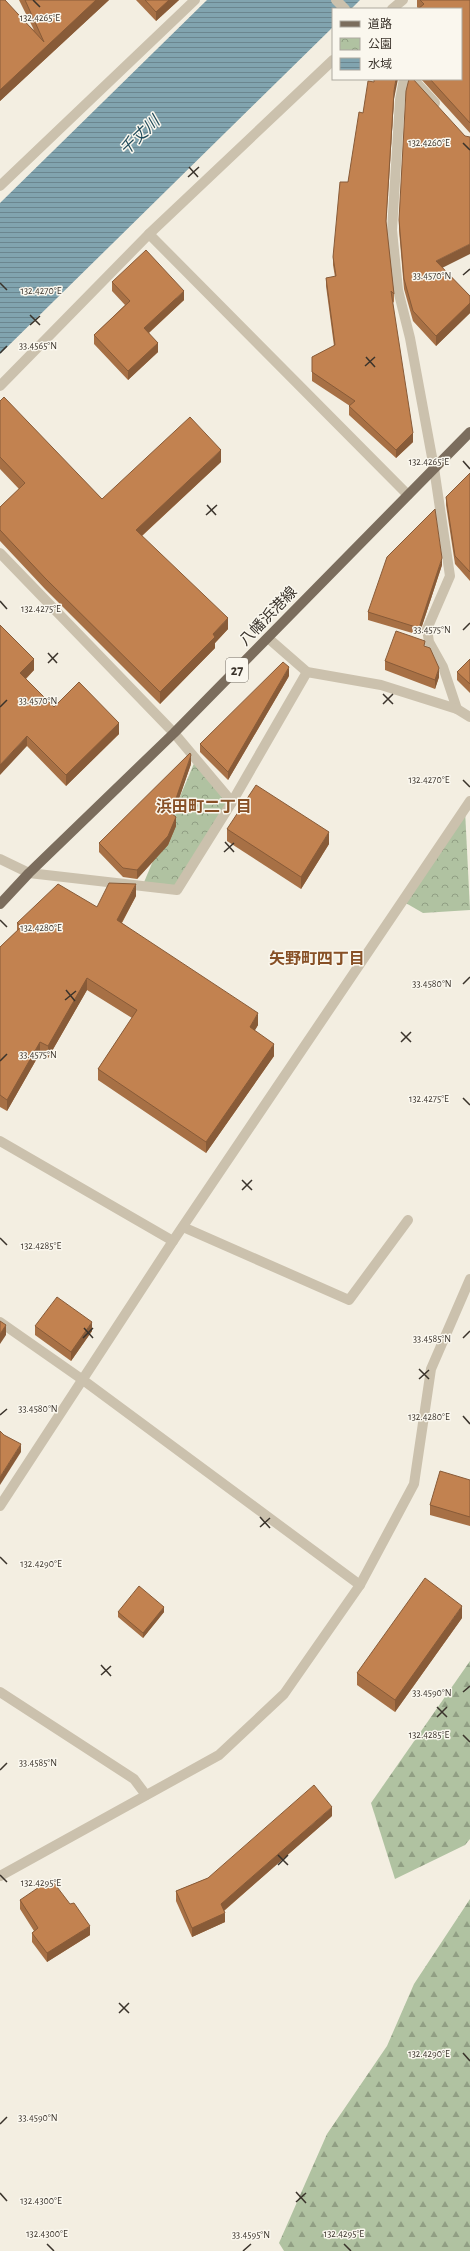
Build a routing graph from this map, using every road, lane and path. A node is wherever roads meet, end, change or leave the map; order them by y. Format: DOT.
graph roads {
  1 [pos="195,0"];
  2 [pos="336,0"];
  3 [pos="403,0"];
  4 [pos="344,8"];
  5 [pos="393,8"];
  6 [pos="332,61"];
  7 [pos="404,80"];
  8 [pos="415,80"];
  9 [pos="444,113"];
  10 [pos="0,186"];
  11 [pos="149,234"];
  12 [pos="0,386"];
  13 [pos="470,432"];
  14 [pos="434,468"];
  15 [pos="408,495"];
  16 [pos="0,553"];
  17 [pos="268,638"];
  18 [pos="307,672"];
  19 [pos="457,709"];
  20 [pos="470,718"];
  21 [pos="174,734"];
  22 [pos="470,801"];
  23 [pos="232,802"];
  24 [pos="0,859"];
  25 [pos="29,873"];
  26 [pos="2,899"];
  27 [pos="0,1141"];
  28 [pos="408,1220"];
  29 [pos="183,1227"];
  30 [pos="173,1241"];
  31 [pos="470,1279"];
  32 [pos="0,1322"];
  33 [pos="83,1380"];
  34 [pos="0,1506"];
  35 [pos="360,1585"];
  36 [pos="0,1692"];
  37 [pos="146,1795"];
  38 [pos="0,1876"];
  1 -- 10 [label="street"];
  2 -- 4 [label="street"];
  3 -- 5 [label="street"];
  6 -- 11 [label="street"];
  7 -- 14 [label="street"];
  8 -- 9 [label="street"];
  11 -- 12 [label="street"];
  11 -- 15 [label="street"];
  13 -- 14 [label="main road, 八幡浜港線 / 27"];
  14 -- 15 [label="main road, 八幡浜港線 / 27"];
  14 -- 19 [label="street"];
  15 -- 17 [label="main road, 八幡浜港線 / 27"];
  16 -- 21 [label="street"];
  17 -- 18 [label="street"];
  17 -- 21 [label="main road, 八幡浜港線 / 27"];
  18 -- 19 [label="street"];
  18 -- 23 [label="street"];
  19 -- 20 [label="street"];
  21 -- 23 [label="street"];
  21 -- 25 [label="main road, 八幡浜港線 / 27"];
  22 -- 29 [label="street"];
  23 -- 25 [label="street"];
  24 -- 25 [label="street"];
  25 -- 26 [label="main road, 八幡浜港線 / 27"];
  27 -- 30 [label="street"];
  28 -- 29 [label="street"];
  29 -- 30 [label="street"];
  30 -- 33 [label="street"];
  31 -- 35 [label="street"];
  32 -- 33 [label="street"];
  33 -- 34 [label="street"];
  33 -- 35 [label="street"];
  35 -- 37 [label="street"];
  36 -- 37 [label="street"];
  37 -- 38 [label="street"];
}
